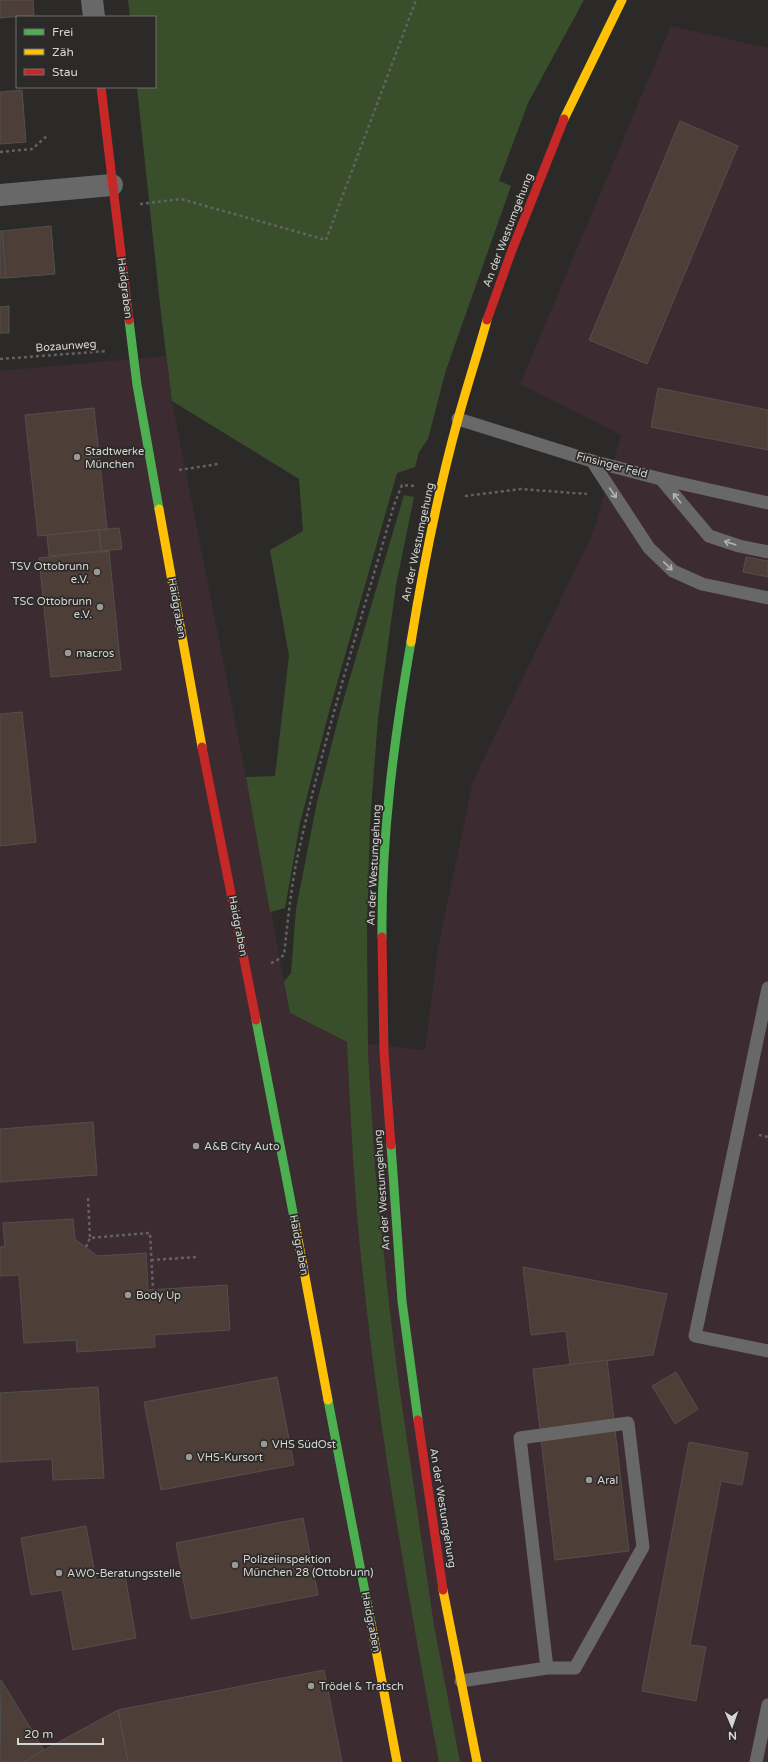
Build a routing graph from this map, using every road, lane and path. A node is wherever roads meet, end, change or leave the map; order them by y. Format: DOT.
graph roads {
  1 [pos="92,0"];
  2 [pos="416,0"];
  3 [pos="622,0"];
  4 [pos="94,16"];
  5 [pos="101,88"];
  6 [pos="48,136"];
  7 [pos="0,152"];
  8 [pos="112,186"];
  9 [pos="0,195"];
  10 [pos="114,208"];
  11 [pos="132,349"];
  12 [pos="0,359"];
  13 [pos="458,419"];
  14 [pos="592,461"];
  15 [pos="218,464"];
  16 [pos="153,474"];
  17 [pos="603,477"];
  18 [pos="661,479"];
  19 [pos="416,486"];
  20 [pos="465,496"];
  21 [pos="768,503"];
  22 [pos="768,552"];
  23 [pos="768,598"];
  24 [pos="284,956"];
  25 [pos="768,988"];
  26 [pos="88,1198"];
  27 [pos="90,1238"];
  28 [pos="86,1247"];
  29 [pos="197,1257"];
  30 [pos="151,1260"];
  31 [pos="153,1290"];
  32 [pos="768,1351"];
  33 [pos="547,1668"];
  34 [pos="461,1681"];
  35 [pos="768,1705"];
  36 [pos="398,1762"];
  37 [pos="477,1762"];
  38 [pos="756,1762"];
  1 -- 4 [label="street"];
  2 -- 10 [label="path"];
  3 -- 13 [label="main road, An der Westumgehung"];
  5 -- 8 [label="main road, Haidgraben"];
  6 -- 7 [label="path"];
  8 -- 9 [label="street"];
  8 -- 10 [label="main road, Haidgraben"];
  10 -- 11 [label="main road, Haidgraben"];
  11 -- 12 [label="path, Bozaunweg"];
  11 -- 16 [label="main road, Haidgraben"];
  13 -- 14 [label="lane, Finsinger Feld"];
  13 -- 34 [label="main road, An der Westumgehung"];
  14 -- 17 [label="lane"];
  14 -- 18 [label="lane, Finsinger Feld"];
  15 -- 16 [label="path"];
  16 -- 36 [label="main road, Haidgraben"];
  17 -- 20 [label="path"];
  17 -- 23 [label="lane, one-way"];
  18 -- 21 [label="lane, Finsinger Feld"];
  22 -- 18 [label="lane, one-way"];
  19 -- 24 [label="path"];
  25 -- 32 [label="lane"];
  26 -- 27 [label="path"];
  27 -- 28 [label="path"];
  27 -- 30 [label="path"];
  29 -- 30 [label="path"];
  30 -- 31 [label="path"];
  33 -- 33 [label="lane"];
  33 -- 34 [label="lane"];
  34 -- 37 [label="main road, An der Westumgehung"];
  35 -- 38 [label="lane"];
}
